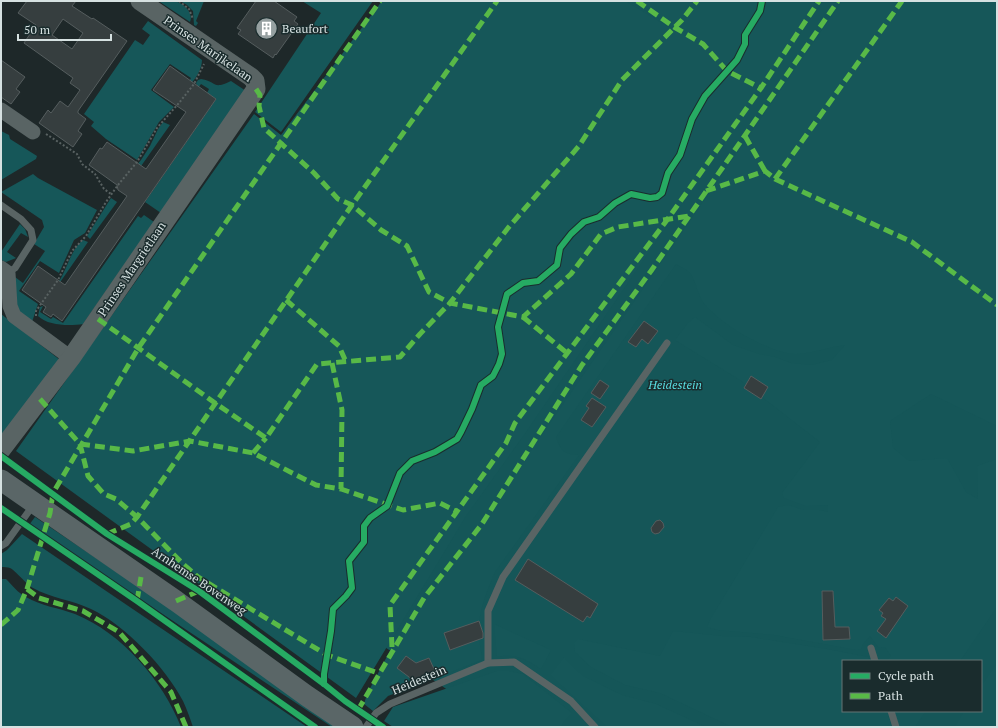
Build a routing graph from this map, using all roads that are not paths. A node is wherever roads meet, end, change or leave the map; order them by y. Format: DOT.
graph roads {
  1 [pos="140,1"];
  2 [pos="256,84"];
  3 [pos="1,110"];
  4 [pos="33,132"];
  5 [pos="1,205"];
  6 [pos="5,271"];
  7 [pos="667,343"];
  8 [pos="71,358"];
  9 [pos="1,450"];
  10 [pos="1,480"];
  11 [pos="35,504"];
  12 [pos="1,546"];
  13 [pos="871,648"];
  14 [pos="875,660"];
  15 [pos="488,663"];
  16 [pos="891,712"];
  17 [pos="345,725"];
  18 [pos="366,727"];
  19 [pos="595,727"];
  20 [pos="896,727"];
  1 -- 2 [label="street, Prinses Marijkelaan"];
  2 -- 8 [label="street, Prinses Margrietlaan"];
  3 -- 4 [label="street"];
  5 -- 6 [label="lane"];
  6 -- 8 [label="street"];
  7 -- 15 [label="lane"];
  8 -- 9 [label="street, Prinses Margrietlaan"];
  10 -- 11 [label="main road"];
  11 -- 12 [label="lane"];
  11 -- 17 [label="main road"];
  13 -- 14 [label="lane"];
  15 -- 18 [label="lane, Heidestein"];
  15 -- 19 [label="lane, Heidestein"];
  16 -- 20 [label="lane"];
}
